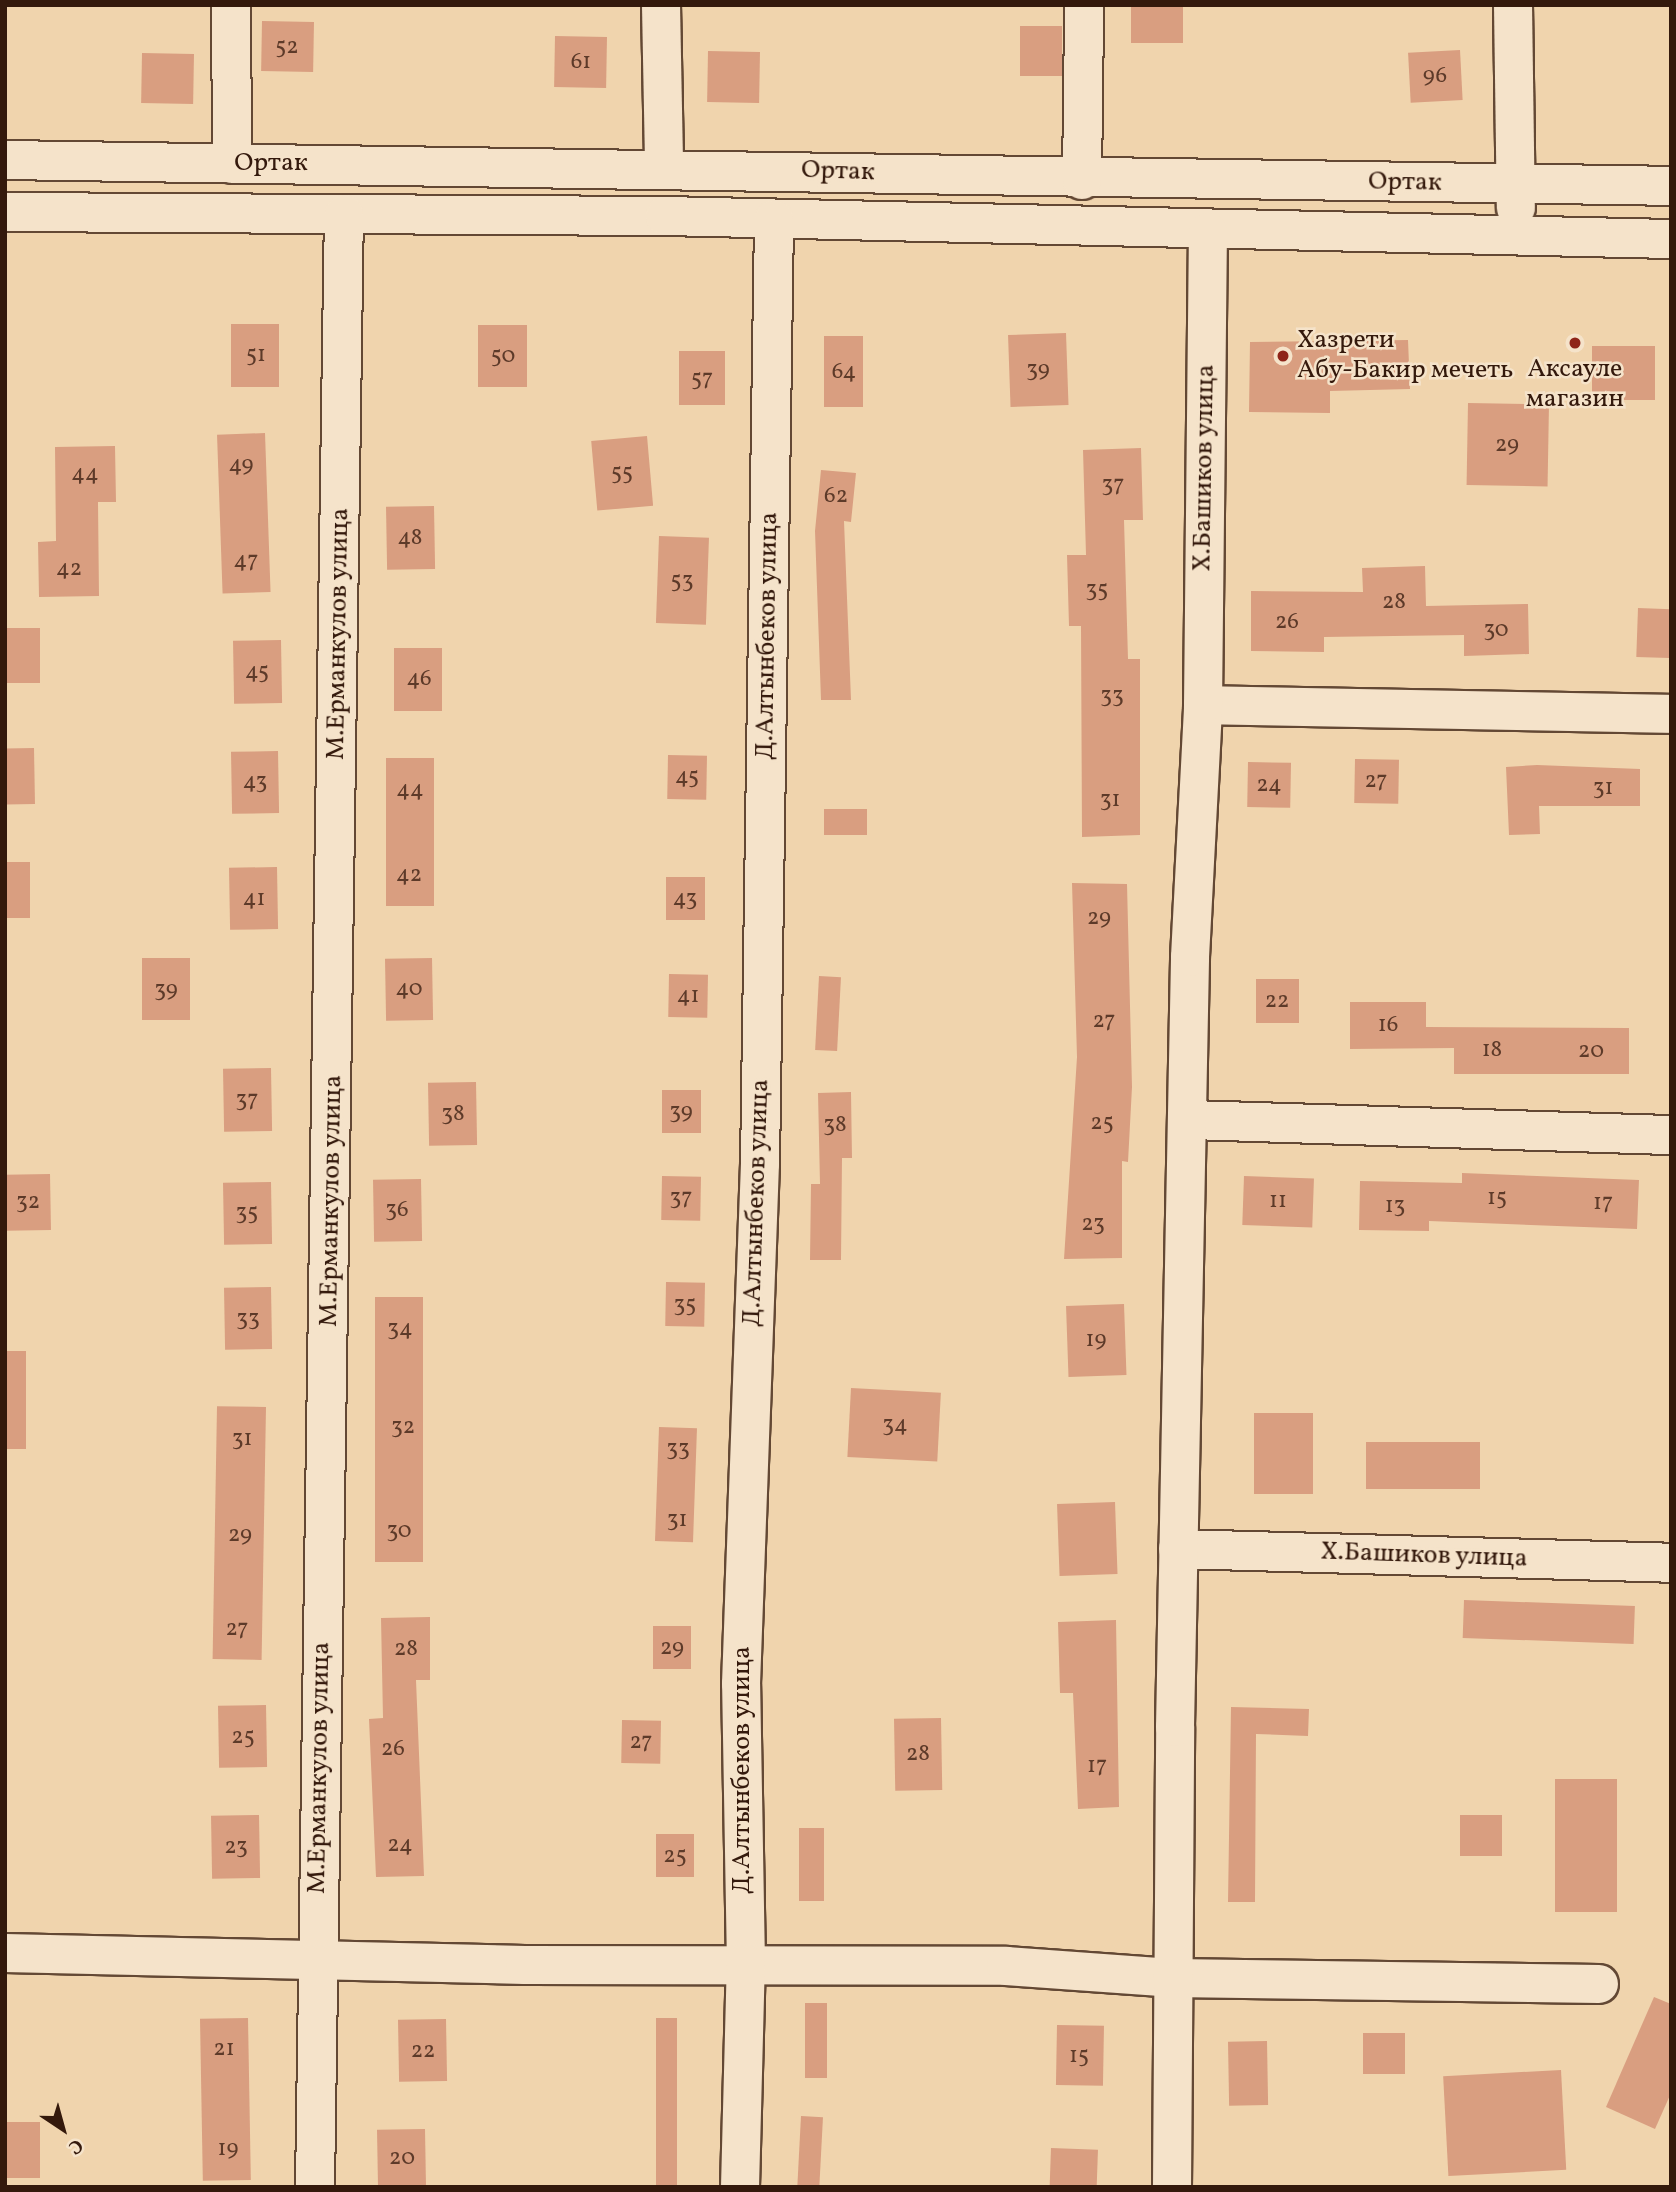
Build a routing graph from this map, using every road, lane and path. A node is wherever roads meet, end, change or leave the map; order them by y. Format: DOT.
graph roads {
  1 [pos="231,5"];
  2 [pos="661,5"];
  3 [pos="1084,5"];
  4 [pos="1513,5"];
  5 [pos="5,160"];
  6 [pos="232,164"];
  7 [pos="664,167"];
  8 [pos="1082,180"];
  9 [pos="1516,184"];
  10 [pos="1671,186"];
  11 [pos="5,212"];
  12 [pos="344,214"];
  13 [pos="774,219"];
  14 [pos="1208,232"];
  15 [pos="1516,238"];
  16 [pos="1671,239"];
  17 [pos="1203,705"];
  18 [pos="1671,714"];
  19 [pos="1191,1120"];
  20 [pos="1671,1135"];
  21 [pos="1178,1549"];
  22 [pos="1671,1563"];
  23 [pos="5,1953"];
  24 [pos="316,1957"];
  25 [pos="746,1965"];
  26 [pos="1172,1978"];
  27 [pos="1599,1984"];
  28 [pos="315,2187"];
  29 [pos="740,2187"];
  30 [pos="1172,2187"];
  1 -- 6 [label="street"];
  2 -- 7 [label="street"];
  3 -- 8 [label="street"];
  4 -- 9 [label="street"];
  5 -- 6 [label="street, Ортак"];
  6 -- 7 [label="street, Ортак"];
  7 -- 8 [label="street, Ортак"];
  8 -- 9 [label="street, Ортак"];
  9 -- 10 [label="street, Ортак"];
  9 -- 15 [label="street"];
  11 -- 12 [label="street, Ортак"];
  12 -- 13 [label="street, Ортак"];
  12 -- 24 [label="street, М.Ерманкулов улица"];
  13 -- 14 [label="street, Ортак"];
  13 -- 25 [label="street, Д.Алтынбеков улица"];
  14 -- 15 [label="street, Ортак"];
  14 -- 17 [label="street, Х.Башиков улица"];
  15 -- 16 [label="street, Ортак"];
  17 -- 18 [label="street"];
  17 -- 19 [label="street, Х.Башиков улица"];
  19 -- 20 [label="street"];
  19 -- 21 [label="street, Х.Башиков улица"];
  21 -- 22 [label="street, Х.Башиков улица"];
  21 -- 26 [label="street, Х.Башиков улица"];
  23 -- 24 [label="street"];
  24 -- 25 [label="street"];
  24 -- 28 [label="street, М.Ерманкулов улица"];
  25 -- 26 [label="street"];
  25 -- 29 [label="street, Д.Алтынбеков улица"];
  26 -- 27 [label="street"];
  26 -- 30 [label="street, Х.Башиков улица"];
}
